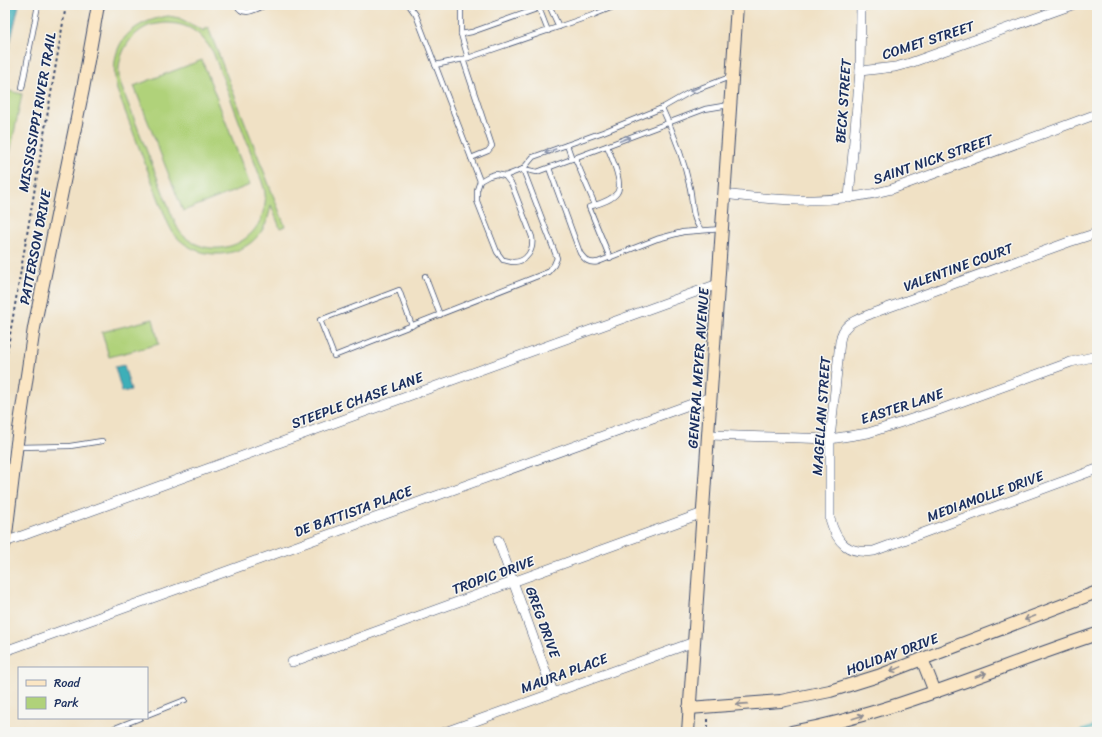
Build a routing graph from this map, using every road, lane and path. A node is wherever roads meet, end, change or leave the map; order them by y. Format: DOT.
graph roads {
  1 [pos="38,5"];
  2 [pos="66,5"];
  3 [pos="98,5"];
  4 [pos="237,5"];
  5 [pos="266,5"];
  6 [pos="409,5"];
  7 [pos="462,5"];
  8 [pos="549,5"];
  9 [pos="618,5"];
  10 [pos="737,5"];
  11 [pos="861,5"];
  12 [pos="1072,5"];
  13 [pos="539,8"];
  14 [pos="559,27"];
  15 [pos="548,31"];
  16 [pos="461,34"];
  17 [pos="465,59"];
  18 [pos="435,65"];
  19 [pos="860,71"];
  20 [pos="732,77"];
  21 [pos="22,88"];
  22 [pos="730,104"];
  23 [pos="662,108"];
  24 [pos="1097,114"];
  25 [pos="669,122"];
  26 [pos="567,145"];
  27 [pos="607,146"];
  28 [pos="471,158"];
  29 [pos="574,158"];
  30 [pos="548,168"];
  31 [pos="523,169"];
  32 [pos="505,176"];
  33 [pos="480,181"];
  34 [pos="724,194"];
  35 [pos="849,198"];
  36 [pos="595,205"];
  37 [pos="722,229"];
  38 [pos="701,230"];
  39 [pos="1097,233"];
  40 [pos="610,258"];
  41 [pos="425,276"];
  42 [pos="718,284"];
  43 [pos="440,315"];
  44 [pos="412,326"];
  45 [pos="840,341"];
  46 [pos="1097,356"];
  47 [pos="5,364"];
  48 [pos="711,397"];
  49 [pos="708,435"];
  50 [pos="830,439"];
  51 [pos="102,441"];
  52 [pos="17,447"];
  53 [pos="1097,470"];
  54 [pos="703,513"];
  55 [pos="498,540"];
  56 [pos="5,543"];
  57 [pos="882,549"];
  58 [pos="513,583"];
  59 [pos="1097,592"];
  60 [pos="1097,634"];
  61 [pos="1083,638"];
  62 [pos="1097,640"];
  63 [pos="694,642"];
  64 [pos="5,651"];
  65 [pos="922,659"];
  66 [pos="292,662"];
  67 [pos="553,692"];
  68 [pos="935,692"];
  69 [pos="186,700"];
  70 [pos="689,708"];
  71 [pos="148,715"];
  72 [pos="708,715"];
  73 [pos="138,719"];
  74 [pos="708,728"];
  75 [pos="105,732"];
  76 [pos="445,732"];
  77 [pos="688,732"];
  78 [pos="792,732"];
  1 -- 21 [label="lane"];
  2 -- 47 [label="path, MISSISSIPPI RIVER TRAIL"];
  3 -- 52 [label="street, PATTERSON DRIVE"];
  4 -- 5 [label="lane"];
  6 -- 18 [label="lane"];
  7 -- 16 [label="lane"];
  8 -- 13 [label="lane"];
  8 -- 14 [label="lane"];
  9 -- 14 [label="lane"];
  10 -- 20 [label="street, GENERAL MEYER AVENUE"];
  11 -- 19 [label="street, BECK STREET"];
  12 -- 19 [label="street, COMET STREET"];
  13 -- 15 [label="lane"];
  13 -- 16 [label="lane"];
  14 -- 15 [label="lane"];
  15 -- 17 [label="lane"];
  16 -- 17 [label="lane"];
  17 -- 18 [label="lane"];
  17 -- 28 [label="lane"];
  18 -- 28 [label="lane"];
  19 -- 35 [label="street, BECK STREET"];
  20 -- 22 [label="street, GENERAL MEYER AVENUE"];
  20 -- 23 [label="lane, one-way"];
  22 -- 25 [label="lane"];
  22 -- 34 [label="street, GENERAL MEYER AVENUE"];
  23 -- 25 [label="lane"];
  23 -- 26 [label="lane"];
  24 -- 35 [label="street, SAINT NICK STREET"];
  27 -- 25 [label="lane, one-way"];
  25 -- 38 [label="lane"];
  26 -- 29 [label="lane"];
  26 -- 31 [label="lane, one-way"];
  27 -- 29 [label="lane"];
  27 -- 36 [label="lane"];
  28 -- 33 [label="lane"];
  29 -- 30 [label="lane"];
  29 -- 36 [label="lane"];
  30 -- 31 [label="lane"];
  30 -- 40 [label="lane"];
  31 -- 32 [label="lane"];
  31 -- 43 [label="lane"];
  32 -- 33 [label="lane"];
  32 -- 33 [label="lane"];
  34 -- 35 [label="street, SAINT NICK STREET"];
  34 -- 37 [label="street, GENERAL MEYER AVENUE"];
  36 -- 40 [label="lane"];
  37 -- 38 [label="lane"];
  37 -- 42 [label="street, GENERAL MEYER AVENUE"];
  38 -- 40 [label="lane"];
  39 -- 45 [label="street, VALENTINE COURT"];
  41 -- 43 [label="lane"];
  42 -- 48 [label="street, GENERAL MEYER AVENUE"];
  42 -- 56 [label="street, STEEPLE CHASE LANE"];
  43 -- 44 [label="lane"];
  44 -- 44 [label="lane"];
  45 -- 50 [label="street, MAGELLAN STREET"];
  46 -- 50 [label="street, EASTER LANE"];
  48 -- 49 [label="street, GENERAL MEYER AVENUE"];
  48 -- 64 [label="street, DE BATTISTA PLACE"];
  49 -- 50 [label="street, EASTER LANE"];
  49 -- 54 [label="street, GENERAL MEYER AVENUE"];
  50 -- 57 [label="street, MAGELLAN STREET"];
  51 -- 52 [label="lane"];
  52 -- 56 [label="street, PATTERSON DRIVE"];
  53 -- 57 [label="street, MEDIAMOLLE DRIVE"];
  54 -- 58 [label="street, TROPIC DRIVE"];
  54 -- 63 [label="street, GENERAL MEYER AVENUE"];
  55 -- 58 [label="street, GREG DRIVE"];
  58 -- 66 [label="street, TROPIC DRIVE"];
  58 -- 67 [label="street, GREG DRIVE"];
  59 -- 65 [label="street, HOLIDAY DRIVE, one-way"];
  60 -- 61 [label="street"];
  61 -- 62 [label="street"];
  68 -- 61 [label="street, one-way"];
  63 -- 67 [label="street, MAURA PLACE"];
  63 -- 70 [label="street, GENERAL MEYER AVENUE"];
  65 -- 68 [label="street"];
  65 -- 70 [label="street, HOLIDAY DRIVE, one-way"];
  67 -- 76 [label="street, MAURA PLACE"];
  78 -- 68 [label="street, one-way"];
  69 -- 71 [label="lane"];
  70 -- 77 [label="street, GENERAL MEYER AVENUE"];
  72 -- 74 [label="path"];
  73 -- 75 [label="lane"];
}
